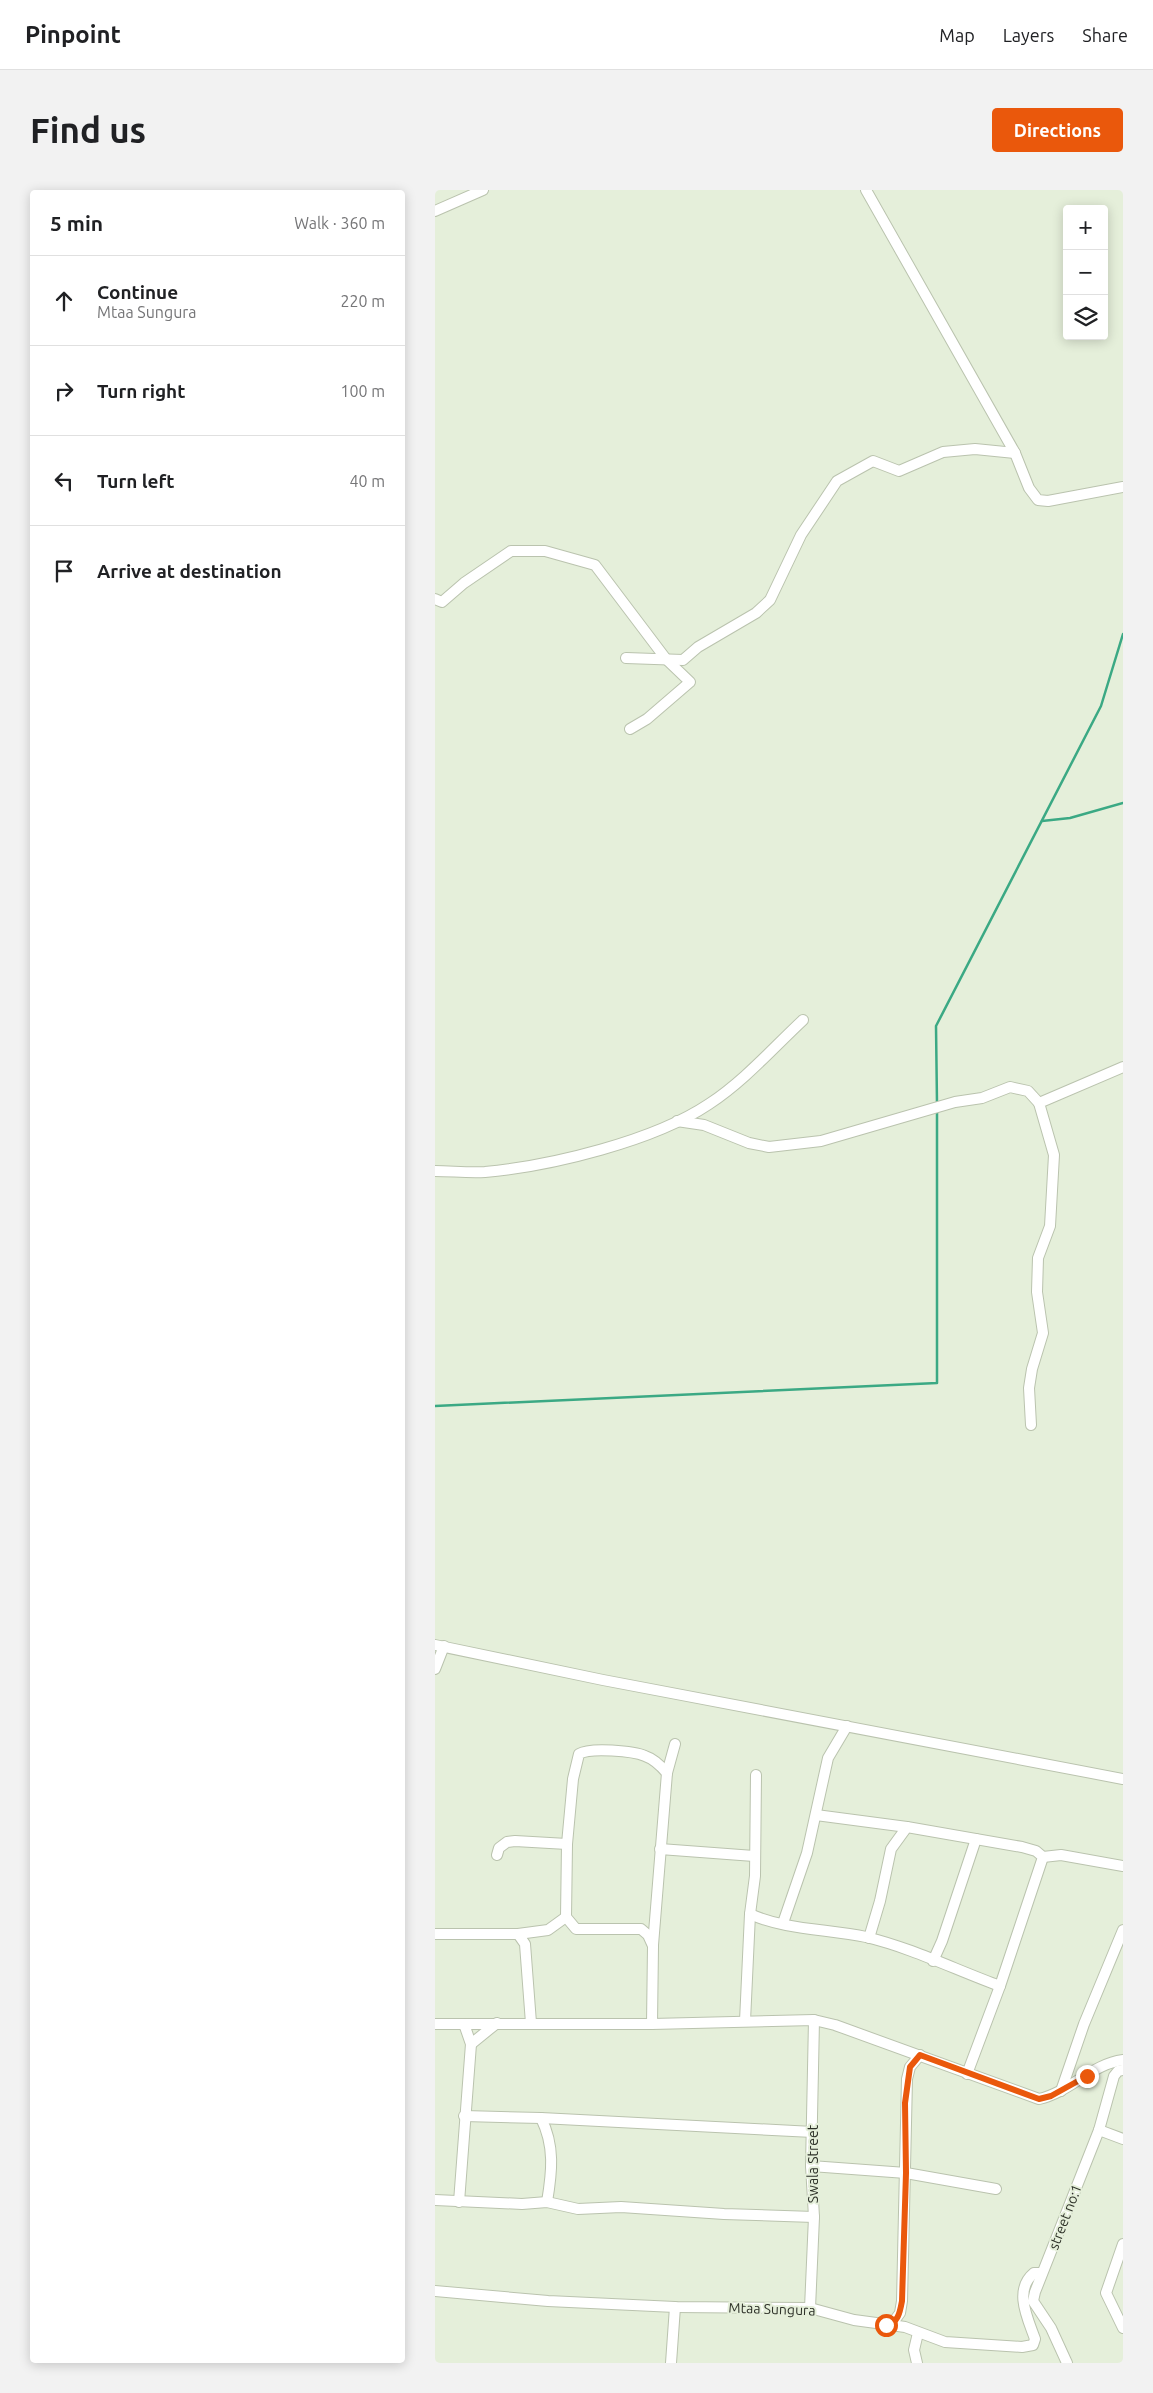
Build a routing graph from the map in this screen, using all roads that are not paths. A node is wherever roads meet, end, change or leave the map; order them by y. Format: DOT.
graph roads {
  1 [pos="483,190"];
  2 [pos="866,190"];
  3 [pos="435,210"];
  4 [pos="1015,452"];
  5 [pos="1123,487"];
  6 [pos="435,599"];
  7 [pos="626,658"];
  8 [pos="666,659"];
  9 [pos="630,730"];
  10 [pos="803,1020"];
  11 [pos="1123,1067"];
  12 [pos="1039,1103"];
  13 [pos="675,1121"];
  14 [pos="435,1171"];
  15 [pos="1031,1425"];
  16 [pos="439,1646"];
  17 [pos="435,1669"];
  18 [pos="847,1726"];
  19 [pos="675,1744"];
  20 [pos="667,1773"];
  21 [pos="756,1775"];
  22 [pos="1123,1780"];
  23 [pos="815,1815"];
  24 [pos="907,1827"];
  25 [pos="976,1839"];
  26 [pos="567,1844"];
  27 [pos="660,1850"];
  28 [pos="497,1855"];
  29 [pos="755,1856"];
  30 [pos="1043,1857"];
  31 [pos="1123,1866"];
  32 [pos="750,1914"];
  33 [pos="566,1918"];
  34 [pos="768,1922"];
  35 [pos="783,1923"];
  36 [pos="577,1929"];
  37 [pos="548,1930"];
  38 [pos="1123,1930"];
  39 [pos="533,1933"];
  40 [pos="435,1934"];
  41 [pos="519,1934"];
  42 [pos="749,1936"];
  43 [pos="869,1938"];
  44 [pos="525,1944"];
  45 [pos="653,1946"];
  46 [pos="933,1960"];
  47 [pos="1000,1986"];
  48 [pos="814,2020"];
  49 [pos="745,2021"];
  50 [pos="497,2023"];
  51 [pos="531,2023"];
  52 [pos="435,2024"];
  53 [pos="464,2024"];
  54 [pos="652,2024"];
  55 [pos="471,2044"];
  56 [pos="920,2055"];
  57 [pos="1123,2060"];
  58 [pos="1123,2070"];
  59 [pos="967,2074"];
  60 [pos="1061,2091"];
  61 [pos="464,2116"];
  62 [pos="541,2118"];
  63 [pos="1099,2130"];
  64 [pos="813,2132"];
  65 [pos="1123,2139"];
  66 [pos="811,2166"];
  67 [pos="906,2173"];
  68 [pos="995,2189"];
  69 [pos="435,2200"];
  70 [pos="459,2202"];
  71 [pos="547,2202"];
  72 [pos="814,2217"];
  73 [pos="1123,2244"];
  74 [pos="1042,2273"];
  75 [pos="435,2291"];
  76 [pos="675,2307"];
  77 [pos="809,2308"];
  78 [pos="891,2324"];
  79 [pos="1123,2328"];
  80 [pos="918,2332"];
  81 [pos="671,2363"];
  82 [pos="917,2363"];
  83 [pos="1067,2363"];
  1 -- 3 [label="street"];
  2 -- 4 [label="street"];
  4 -- 5 [label="street"];
  4 -- 8 [label="street"];
  6 -- 8 [label="street"];
  7 -- 8 [label="street"];
  8 -- 9 [label="street"];
  10 -- 13 [label="street"];
  11 -- 12 [label="street"];
  12 -- 13 [label="street"];
  12 -- 15 [label="street"];
  13 -- 14 [label="street"];
  16 -- 17 [label="street"];
  16 -- 18 [label="street"];
  18 -- 22 [label="street"];
  18 -- 23 [label="street"];
  19 -- 20 [label="street"];
  20 -- 26 [label="street"];
  20 -- 27 [label="street"];
  21 -- 29 [label="street"];
  23 -- 24 [label="street"];
  23 -- 35 [label="street"];
  24 -- 25 [label="street"];
  24 -- 43 [label="street"];
  25 -- 30 [label="street"];
  25 -- 46 [label="street"];
  26 -- 28 [label="street"];
  26 -- 33 [label="street"];
  27 -- 29 [label="street"];
  27 -- 45 [label="street"];
  29 -- 32 [label="street"];
  30 -- 31 [label="street"];
  30 -- 47 [label="street"];
  32 -- 34 [label="street"];
  32 -- 42 [label="street"];
  33 -- 36 [label="street"];
  33 -- 37 [label="street"];
  34 -- 35 [label="street"];
  34 -- 42 [label="street"];
  35 -- 43 [label="street"];
  36 -- 37 [label="street"];
  36 -- 45 [label="street"];
  37 -- 39 [label="street"];
  38 -- 60 [label="street"];
  39 -- 41 [label="street"];
  39 -- 44 [label="street"];
  40 -- 41 [label="street"];
  41 -- 44 [label="street"];
  42 -- 49 [label="street"];
  43 -- 46 [label="street"];
  44 -- 51 [label="street"];
  45 -- 54 [label="street"];
  46 -- 47 [label="street"];
  47 -- 59 [label="street"];
  48 -- 49 [label="street"];
  48 -- 56 [label="street"];
  48 -- 64 [label="street, Swala Street"];
  49 -- 54 [label="street"];
  50 -- 51 [label="street"];
  50 -- 53 [label="street"];
  50 -- 55 [label="street"];
  51 -- 54 [label="street"];
  52 -- 53 [label="street"];
  53 -- 55 [label="street"];
  55 -- 61 [label="street"];
  56 -- 59 [label="street"];
  56 -- 67 [label="street"];
  57 -- 60 [label="street"];
  58 -- 63 [label="street, street no:1"];
  59 -- 60 [label="street"];
  61 -- 62 [label="street"];
  61 -- 70 [label="street"];
  62 -- 64 [label="street"];
  62 -- 71 [label="street"];
  63 -- 65 [label="street"];
  63 -- 74 [label="street, street no:1"];
  64 -- 66 [label="street, Swala Street"];
  66 -- 67 [label="street"];
  66 -- 72 [label="street, Swala Street"];
  67 -- 68 [label="street"];
  67 -- 78 [label="street"];
  69 -- 70 [label="street"];
  70 -- 71 [label="street"];
  71 -- 72 [label="street"];
  72 -- 77 [label="street, Swala Street"];
  73 -- 79 [label="street"];
  74 -- 80 [label="street, Mtaa Sungura"];
  74 -- 83 [label="street, street no:1"];
  75 -- 76 [label="street, Mtaa Sungura"];
  76 -- 77 [label="street, Mtaa Sungura"];
  76 -- 81 [label="street"];
  77 -- 78 [label="street, Mtaa Sungura"];
  78 -- 80 [label="street, Mtaa Sungura"];
  80 -- 82 [label="street"];
}
